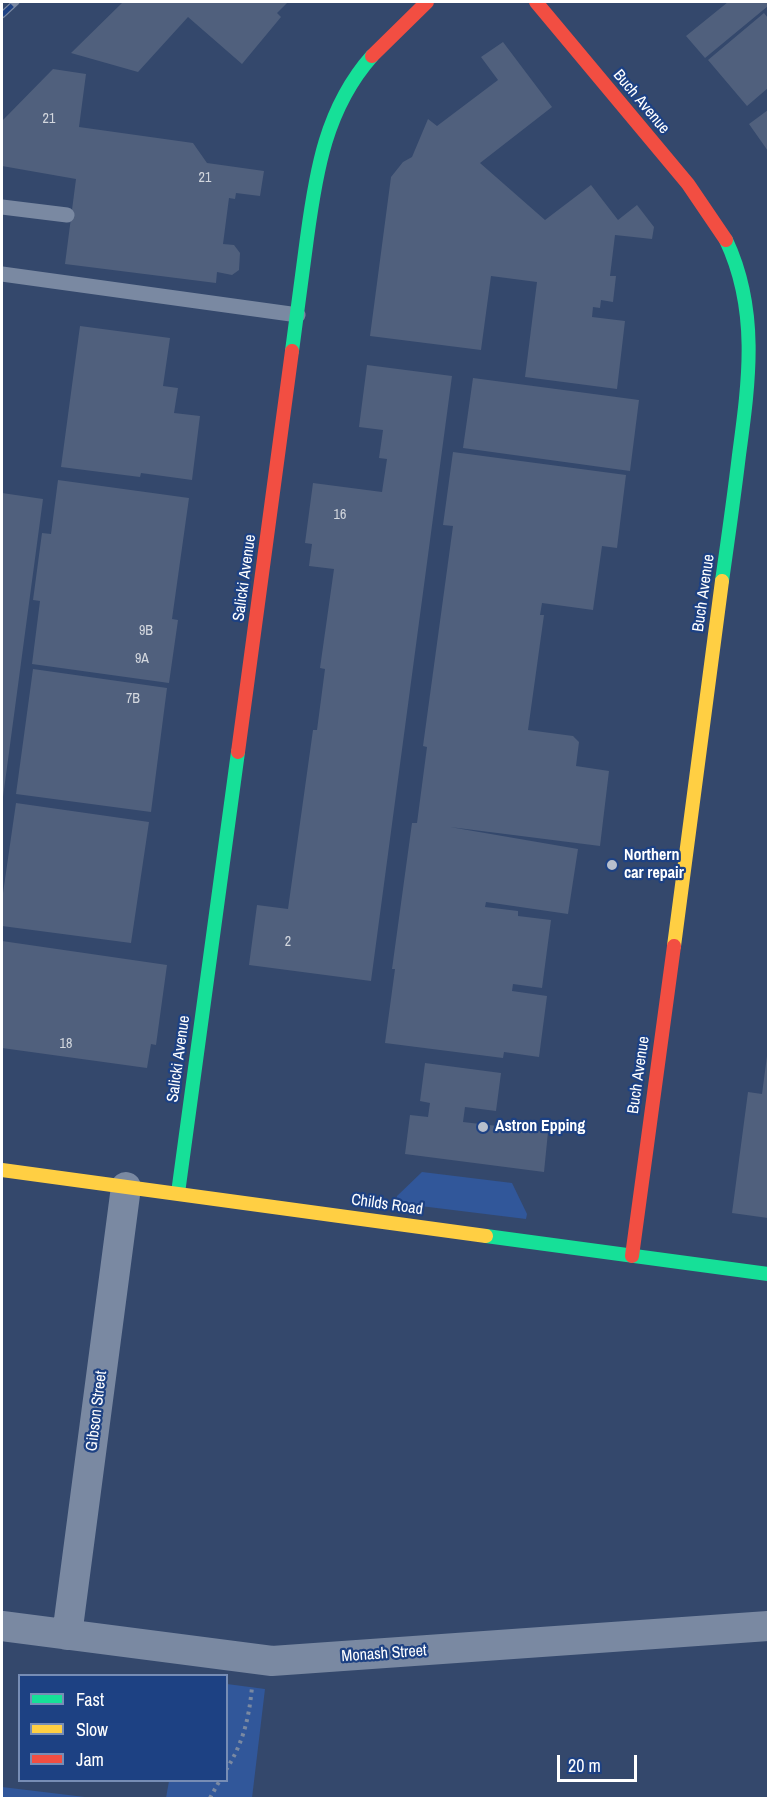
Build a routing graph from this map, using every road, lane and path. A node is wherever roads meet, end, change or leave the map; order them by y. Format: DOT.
graph roads {
  1 [pos="427,2"];
  2 [pos="536,2"];
  3 [pos="2,207"];
  4 [pos="67,215"];
  5 [pos="2,274"];
  6 [pos="298,315"];
  7 [pos="2,1170"];
  8 [pos="126,1187"];
  9 [pos="178,1193"];
  10 [pos="632,1256"];
  11 [pos="768,1274"];
  12 [pos="2,1626"];
  13 [pos="768,1626"];
  14 [pos="67,1635"];
  15 [pos="252,1687"];
  16 [pos="228,1767"];
  17 [pos="219,1782"];
  18 [pos="210,1798"];
  1 -- 6 [label="street, Salicki Avenue"];
  2 -- 10 [label="street, Buch Avenue"];
  3 -- 4 [label="lane"];
  5 -- 6 [label="lane"];
  6 -- 9 [label="street, Salicki Avenue"];
  7 -- 8 [label="street, Childs Road"];
  8 -- 9 [label="street, Childs Road"];
  8 -- 14 [label="street, Gibson Street"];
  9 -- 10 [label="street, Childs Road"];
  10 -- 11 [label="street, Childs Road"];
  12 -- 14 [label="street, Monash Street"];
  13 -- 14 [label="street, Monash Street"];
  15 -- 16 [label="path"];
  17 -- 18 [label="path"];
}
